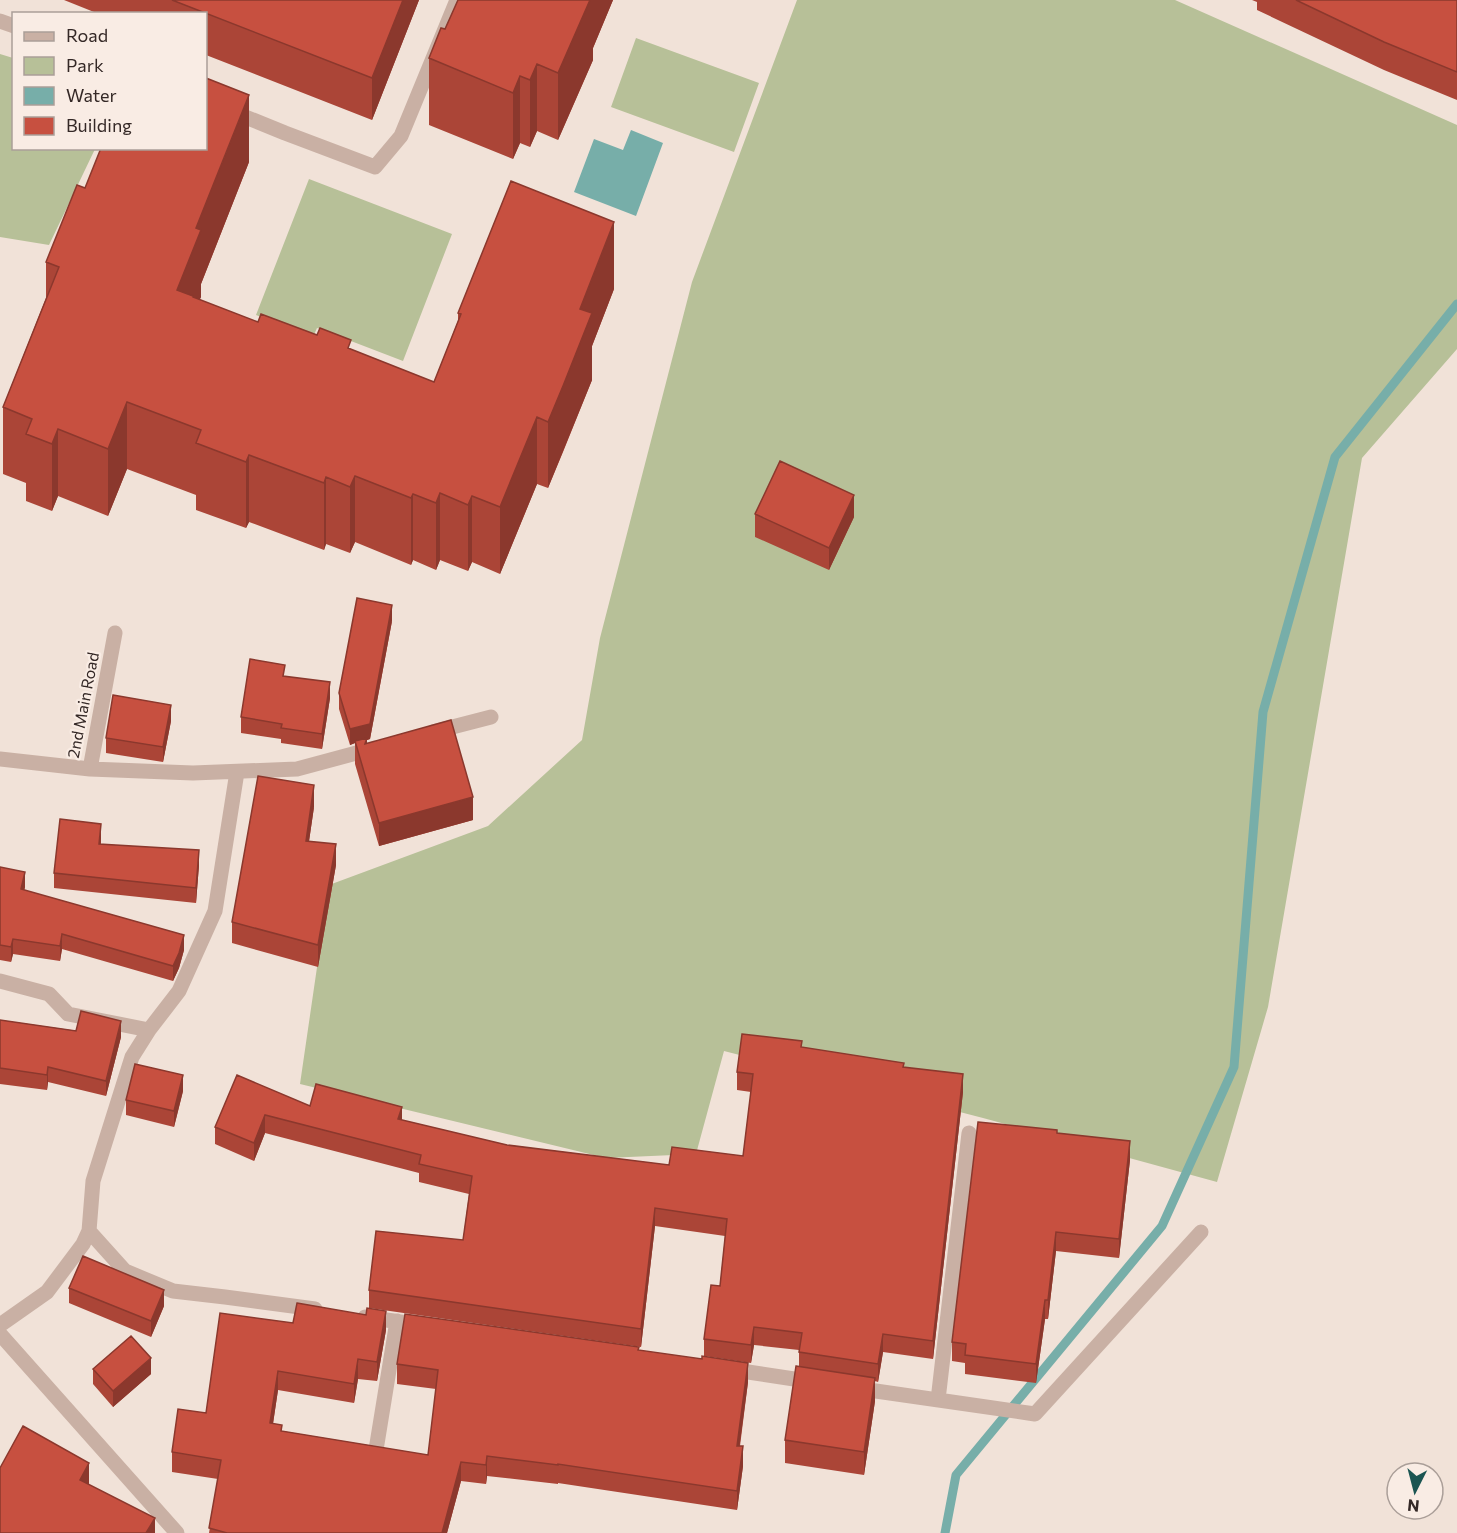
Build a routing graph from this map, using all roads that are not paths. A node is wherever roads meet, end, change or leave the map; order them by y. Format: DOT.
graph roads {
  1 [pos="457,0"];
  2 [pos="207,102"];
  3 [pos="115,633"];
  4 [pos="490,717"];
  5 [pos="423,735"];
  6 [pos="389,744"];
  7 [pos="0,759"];
  8 [pos="90,769"];
  9 [pos="237,772"];
  10 [pos="0,981"];
  11 [pos="149,1030"];
  12 [pos="969,1133"];
  13 [pos="89,1231"];
  14 [pos="1200,1232"];
  15 [pos="328,1311"];
  16 [pos="351,1315"];
  17 [pos="398,1321"];
  18 [pos="0,1325"];
  19 [pos="433,1326"];
  20 [pos="0,1334"];
  21 [pos="714,1367"];
  22 [pos="938,1400"];
  23 [pos="375,1456"];
  24 [pos="177,1533"];
  1 -- 2 [label="street"];
  3 -- 8 [label="street, 2nd Main Road"];
  4 -- 5 [label="street"];
  6 -- 9 [label="street"];
  7 -- 8 [label="street, 2nd Main Road"];
  8 -- 9 [label="street"];
  9 -- 11 [label="street"];
  10 -- 11 [label="street"];
  11 -- 13 [label="street"];
  12 -- 22 [label="street"];
  13 -- 15 [label="street"];
  13 -- 18 [label="street"];
  14 -- 22 [label="street"];
  16 -- 17 [label="street"];
  17 -- 19 [label="street"];
  17 -- 23 [label="street"];
  20 -- 24 [label="street"];
  21 -- 22 [label="street"];
}
